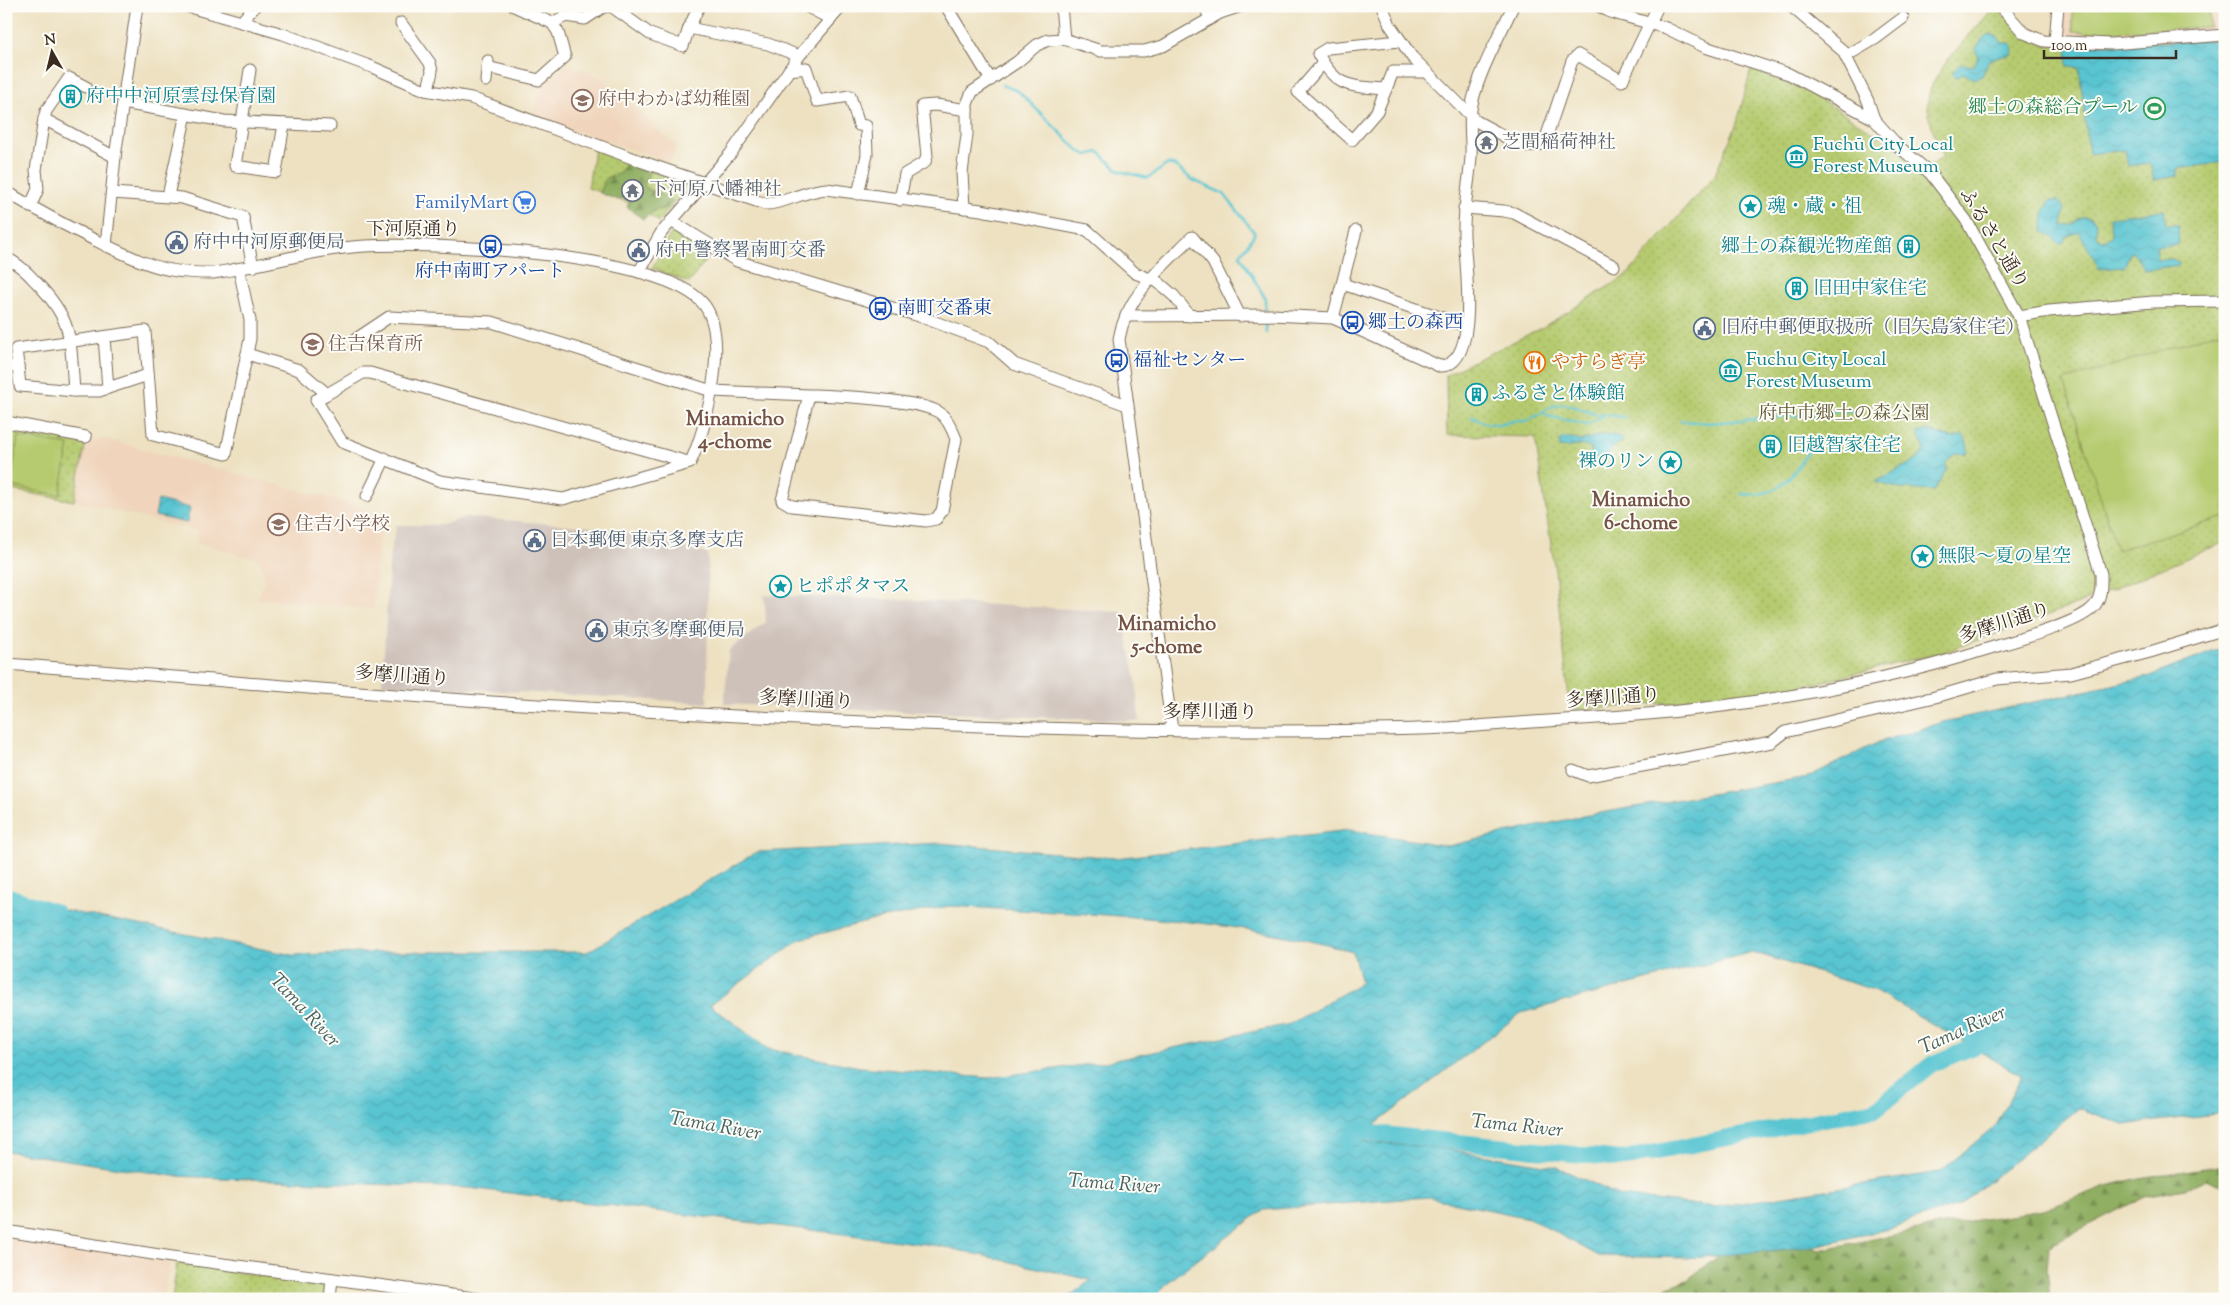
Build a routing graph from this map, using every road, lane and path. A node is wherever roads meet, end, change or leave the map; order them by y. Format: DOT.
graph roads {
  1 [pos="137,6"];
  2 [pos="186,6"];
  3 [pos="255,6"];
  4 [pos="514,6"];
  5 [pos="559,6"];
  6 [pos="699,6"];
  7 [pos="806,6"];
  8 [pos="842,6"];
  9 [pos="946,6"];
  10 [pos="1062,6"];
  11 [pos="1205,6"];
  12 [pos="1241,6"];
  13 [pos="1382,6"];
  14 [pos="1513,6"];
  15 [pos="1599,6"];
  16 [pos="1658,6"];
  17 [pos="1791,6"];
  18 [pos="2000,6"];
  19 [pos="2058,6"];
  20 [pos="605,7"];
  21 [pos="566,16"];
  22 [pos="1210,18"];
  23 [pos="1903,18"];
  24 [pos="831,19"];
  25 [pos="242,22"];
  26 [pos="1650,22"];
  27 [pos="552,23"];
  28 [pos="689,28"];
  29 [pos="402,29"];
  30 [pos="2225,35"];
  31 [pos="1064,39"];
  32 [pos="1400,41"];
  33 [pos="2055,41"];
  34 [pos="799,56"];
  35 [pos="1846,56"];
  36 [pos="1323,63"];
  37 [pos="250,70"];
  38 [pos="789,70"];
  39 [pos="1424,72"];
  40 [pos="991,80"];
  41 [pos="486,81"];
  42 [pos="86,87"];
  43 [pos="1386,89"];
  44 [pos="428,90"];
  45 [pos="123,103"];
  46 [pos="967,110"];
  47 [pos="186,114"];
  48 [pos="1470,116"];
  49 [pos="44,118"];
  50 [pos="1874,119"];
  51 [pos="243,121"];
  52 [pos="284,124"];
  53 [pos="330,126"];
  54 [pos="116,156"];
  55 [pos="705,184"];
  56 [pos="6,191"];
  57 [pos="113,193"];
  58 [pos="858,194"];
  59 [pos="168,196"];
  60 [pos="900,200"];
  61 [pos="30,207"];
  62 [pos="964,208"];
  63 [pos="1464,208"];
  64 [pos="671,220"];
  65 [pos="1356,231"];
  66 [pos="106,246"];
  67 [pos="6,258"];
  68 [pos="1614,266"];
  69 [pos="253,267"];
  70 [pos="239,269"];
  71 [pos="638,272"];
  72 [pos="1151,280"];
  73 [pos="1343,284"];
  74 [pos="2225,301"];
  75 [pos="1126,316"];
  76 [pos="1190,316"];
  77 [pos="1240,316"];
  78 [pos="2019,316"];
  79 [pos="1333,318"];
  80 [pos="1466,326"];
  81 [pos="104,337"];
  82 [pos="356,339"];
  83 [pos="70,342"];
  84 [pos="247,354"];
  85 [pos="12,366"];
  86 [pos="148,376"];
  87 [pos="108,388"];
  88 [pos="74,391"];
  89 [pos="712,391"];
  90 [pos="327,394"];
  91 [pos="809,395"];
  92 [pos="1127,406"];
  93 [pos="6,422"];
  94 [pos="86,437"];
  95 [pos="385,458"];
  96 [pos="690,463"];
  97 [pos="367,496"];
  98 [pos="2225,629"];
  99 [pos="6,664"];
  100 [pos="1172,730"];
  101 [pos="1573,770"];
  102 [pos="6,1231"];
  103 [pos="332,1280"];
  104 [pos="427,1296"];
  105 [pos="330,1299"];
  106 [pos="481,1299"];
  1 -- 45 [label="street"];
  2 -- 25 [label="street"];
  3 -- 25 [label="street"];
  4 -- 27 [label="street"];
  5 -- 21 [label="street"];
  6 -- 28 [label="street"];
  7 -- 24 [label="street"];
  8 -- 24 [label="street"];
  9 -- 40 [label="street"];
  10 -- 31 [label="street"];
  11 -- 22 [label="street"];
  12 -- 22 [label="street"];
  13 -- 32 [label="street"];
  14 -- 48 [label="street"];
  15 -- 26 [label="street, ふるさと通り"];
  16 -- 26 [label="street"];
  17 -- 35 [label="street"];
  18 -- 33 [label="street"];
  19 -- 33 [label="street"];
  20 -- 21 [label="street"];
  20 -- 28 [label="street"];
  21 -- 27 [label="street"];
  22 -- 31 [label="street"];
  23 -- 35 [label="street"];
  24 -- 34 [label="street"];
  25 -- 44 [label="street"];
  26 -- 48 [label="street"];
  26 -- 50 [label="street, ふるさと通り"];
  27 -- 41 [label="street"];
  28 -- 34 [label="street"];
  29 -- 44 [label="street"];
  30 -- 33 [label="street"];
  31 -- 40 [label="street"];
  32 -- 36 [label="street"];
  32 -- 39 [label="street"];
  34 -- 38 [label="street"];
  35 -- 50 [label="street"];
  36 -- 43 [label="street"];
  36 -- 43 [label="street"];
  37 -- 51 [label="street"];
  38 -- 55 [label="street"];
  38 -- 58 [label="street"];
  39 -- 43 [label="street"];
  39 -- 48 [label="street"];
  40 -- 46 [label="street"];
  42 -- 49 [label="street"];
  44 -- 55 [label="street"];
  45 -- 47 [label="street"];
  45 -- 54 [label="street"];
  46 -- 60 [label="street"];
  46 -- 62 [label="street"];
  47 -- 51 [label="street"];
  47 -- 59 [label="street"];
  48 -- 63 [label="street"];
  49 -- 54 [label="street"];
  49 -- 61 [label="street"];
  50 -- 78 [label="street, ふるさと通り"];
  51 -- 52 [label="street"];
  51 -- 52 [label="street"];
  52 -- 53 [label="street"];
  54 -- 57 [label="street"];
  55 -- 58 [label="street"];
  55 -- 64 [label="street"];
  56 -- 61 [label="street, 下河原通り"];
  57 -- 59 [label="street"];
  57 -- 66 [label="street"];
  58 -- 60 [label="street"];
  59 -- 69 [label="street"];
  60 -- 62 [label="street"];
  61 -- 66 [label="street, 下河原通り"];
  62 -- 72 [label="street"];
  63 -- 68 [label="street"];
  63 -- 80 [label="street"];
  64 -- 71 [label="street"];
  64 -- 92 [label="street"];
  65 -- 73 [label="street"];
  66 -- 70 [label="street, 下河原通り"];
  67 -- 83 [label="street"];
  69 -- 70 [label="street, 下河原通り"];
  69 -- 71 [label="street, 下河原通り"];
  70 -- 84 [label="street"];
  71 -- 89 [label="street, 下河原通り"];
  72 -- 75 [label="street"];
  72 -- 76 [label="street"];
  72 -- 77 [label="street"];
  73 -- 79 [label="street"];
  73 -- 80 [label="street"];
  74 -- 78 [label="street, ふるさと通り"];
  75 -- 76 [label="street"];
  75 -- 92 [label="street"];
  76 -- 77 [label="street"];
  77 -- 79 [label="street"];
  78 -- 100 [label="street, 多摩川通り"];
  79 -- 80 [label="street"];
  81 -- 83 [label="street"];
  81 -- 86 [label="street"];
  81 -- 87 [label="street"];
  82 -- 89 [label="street"];
  83 -- 85 [label="street"];
  83 -- 88 [label="street"];
  84 -- 86 [label="street"];
  84 -- 90 [label="street"];
  85 -- 88 [label="street"];
  86 -- 87 [label="street"];
  87 -- 88 [label="street"];
  89 -- 91 [label="street"];
  89 -- 96 [label="street, 下河原通り"];
  90 -- 95 [label="street"];
  90 -- 96 [label="street"];
  91 -- 91 [label="street"];
  92 -- 100 [label="street"];
  93 -- 94 [label="street"];
  95 -- 96 [label="street"];
  95 -- 97 [label="street"];
  98 -- 101 [label="street"];
  99 -- 100 [label="street, 多摩川通り"];
  102 -- 103 [label="street"];
  103 -- 104 [label="street"];
  103 -- 105 [label="street"];
  104 -- 106 [label="street"];
}
